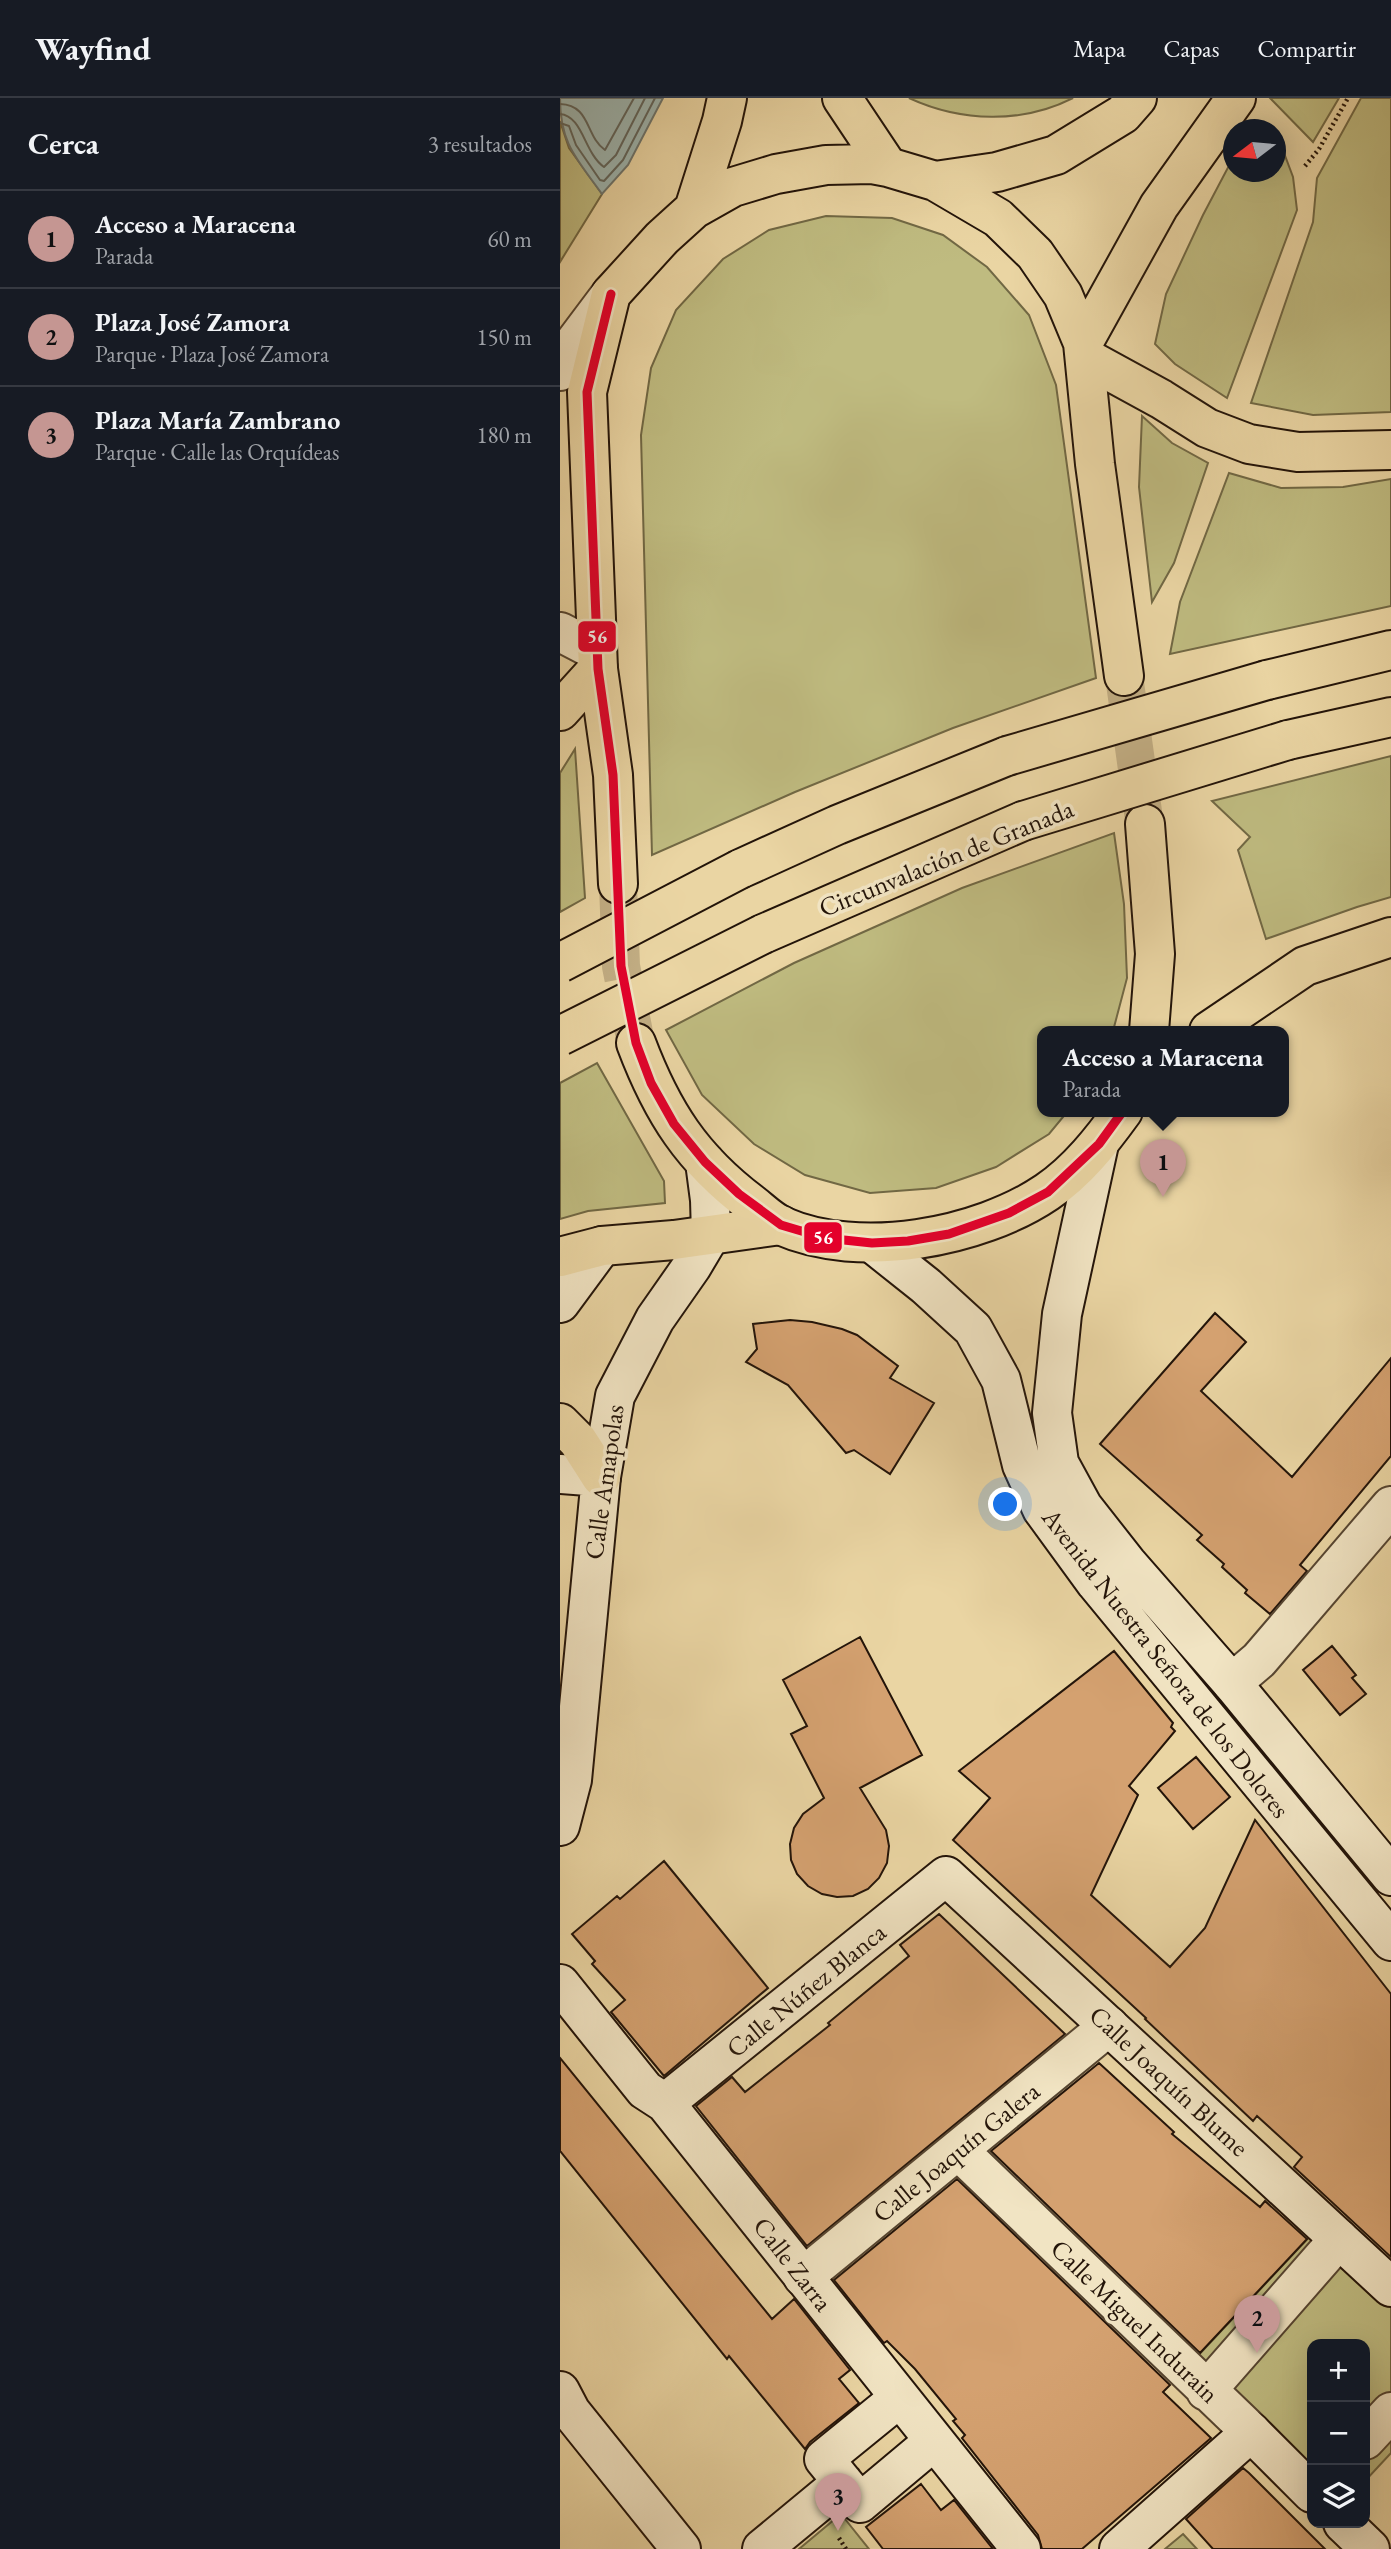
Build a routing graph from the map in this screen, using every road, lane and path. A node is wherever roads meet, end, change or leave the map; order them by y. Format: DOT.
graph roads {
  1 [pos="727,98"];
  2 [pos="842,98"];
  3 [pos="1138,98"];
  4 [pos="1236,98"];
  5 [pos="1349,98"];
  6 [pos="1305,166"];
  7 [pos="888,167"];
  8 [pos="935,181"];
  9 [pos="694,209"];
  10 [pos="611,294"];
  11 [pos="1084,351"];
  12 [pos="560,371"];
  13 [pos="1391,450"];
  14 [pos="560,632"];
  15 [pos="1391,650"];
  16 [pos="597,660"];
  17 [pos="1124,676"];
  18 [pos="560,711"];
  19 [pos="1391,717"];
  20 [pos="1145,824"];
  21 [pos="618,884"];
  22 [pos="1391,937"];
  23 [pos="560,963"];
  24 [pos="1149,1026"];
  25 [pos="1216,1026"];
  26 [pos="560,1036"];
  27 [pos="636,1042"];
  28 [pos="1119,1117"];
  29 [pos="1099,1144"];
  30 [pos="705,1162"];
  31 [pos="781,1225"];
  32 [pos="711,1234"];
  33 [pos="872,1242"];
  34 [pos="602,1246"];
  35 [pos="560,1257"];
  36 [pos="560,1303"];
  37 [pos="560,1423"];
  38 [pos="560,1474"];
  39 [pos="601,1477"];
  40 [pos="1391,1506"];
  41 [pos="1232,1683"];
  42 [pos="560,1826"];
  43 [pos="946,1876"];
  44 [pos="1391,1876"];
  45 [pos="1391,1941"];
  46 [pos="560,1984"];
  47 [pos="1109,2026"];
  48 [pos="665,2103"];
  49 [pos="958,2150"];
  50 [pos="1339,2239"];
  51 [pos="803,2277"];
  52 [pos="1391,2287"];
  53 [pos="1206,2391"];
  54 [pos="899,2398"];
  55 [pos="564,2408"];
  56 [pos="1391,2412"];
  57 [pos="1251,2432"];
  58 [pos="1370,2435"];
  59 [pos="934,2441"];
  60 [pos="843,2482"];
  61 [pos="1307,2488"];
  62 [pos="1348,2528"];
  63 [pos="681,2549"];
  64 [pos="762,2549"];
  65 [pos="1021,2549"];
  66 [pos="1119,2549"];
  67 [pos="1370,2549"];
  1 -- 9 [label="main road"];
  2 -- 7 [label="main road"];
  3 -- 8 [label="main road"];
  4 -- 11 [label="main road"];
  5 -- 6 [label="path"];
  7 -- 8 [label="main road"];
  7 -- 9 [label="main road"];
  8 -- 11 [label="main road"];
  9 -- 10 [label="main road"];
  10 -- 12 [label="street"];
  10 -- 16 [label="main road"];
  11 -- 13 [label="main road"];
  11 -- 17 [label="main road"];
  14 -- 16 [label="street"];
  15 -- 23 [label="main road, bridge"];
  16 -- 18 [label="main road"];
  16 -- 21 [label="main road"];
  19 -- 26 [label="main road, Circunvalación de Granada, bridge"];
  20 -- 24 [label="main road"];
  22 -- 25 [label="main road"];
  27 -- 30 [label="main road"];
  28 -- 29 [label="main road"];
  29 -- 33 [label="main road"];
  29 -- 41 [label="street, Avenida Nuestra Señora de los Dolores"];
  30 -- 31 [label="main road"];
  30 -- 32 [label="street"];
  31 -- 32 [label="main road"];
  31 -- 33 [label="main road"];
  32 -- 34 [label="main road"];
  32 -- 39 [label="street, Calle Amapolas"];
  33 -- 45 [label="street, Avenida Nuestra Señora de los Dolores"];
  34 -- 35 [label="main road"];
  34 -- 36 [label="street"];
  37 -- 39 [label="main road"];
  38 -- 39 [label="street"];
  39 -- 42 [label="street, Calle Amapolas"];
  40 -- 41 [label="street, Avenida Nuestra Señora de los Dolores"];
  41 -- 44 [label="street, Avenida Nuestra Señora de los Dolores"];
  43 -- 47 [label="street, Calle Joaquín Blume"];
  43 -- 48 [label="street, Calle Núñez Blanca"];
  46 -- 48 [label="street, Calle Zarra"];
  47 -- 49 [label="street, Calle Joaquín Galera"];
  47 -- 50 [label="street, Calle Joaquín Blume"];
  48 -- 51 [label="street, Calle Zarra"];
  49 -- 51 [label="street, Calle Joaquín Galera"];
  49 -- 53 [label="street, Calle Miguel Indurain"];
  50 -- 52 [label="street, Calle Joaquín Blume"];
  50 -- 53 [label="street"];
  51 -- 54 [label="street, Calle Zarra"];
  53 -- 57 [label="street, Calle Miguel Indurain"];
  54 -- 59 [label="street, Calle Zarra"];
  54 -- 60 [label="street"];
  55 -- 63 [label="street"];
  56 -- 58 [label="street"];
  57 -- 61 [label="street, Calle Miguel Indurain"];
  57 -- 66 [label="street"];
  59 -- 60 [label="street"];
  59 -- 65 [label="street, Calle Zarra"];
  60 -- 64 [label="street"];
  62 -- 67 [label="street"];
}
